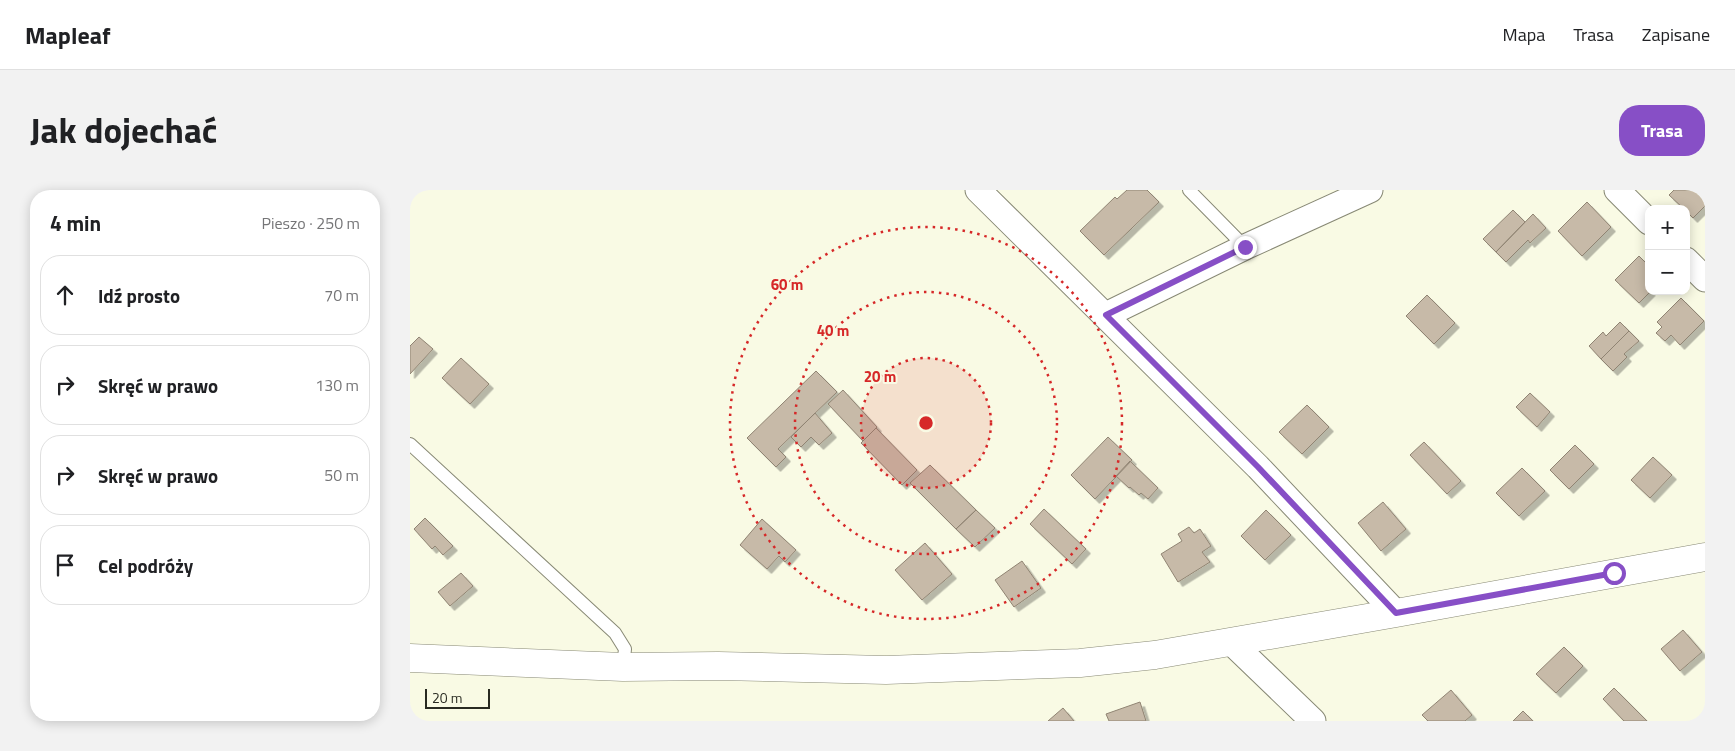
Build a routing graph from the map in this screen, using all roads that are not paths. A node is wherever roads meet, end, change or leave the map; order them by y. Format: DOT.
graph roads {
  1 [pos="978,190"];
  2 [pos="1189,190"];
  3 [pos="1370,190"];
  4 [pos="1617,190"];
  5 [pos="1645,218"];
  6 [pos="1245,247"];
  7 [pos="1690,264"];
  8 [pos="1705,279"];
  9 [pos="1106,315"];
  10 [pos="410,444"];
  11 [pos="1705,557"];
  12 [pos="1396,613"];
  13 [pos="1231,642"];
  14 [pos="410,658"];
  15 [pos="623,667"];
  16 [pos="1313,721"];
  1 -- 9 [label="street"];
  2 -- 6 [label="lane"];
  3 -- 6 [label="street"];
  4 -- 5 [label="street"];
  6 -- 9 [label="street"];
  7 -- 8 [label="street"];
  9 -- 12 [label="street"];
  10 -- 15 [label="lane"];
  11 -- 12 [label="street"];
  12 -- 13 [label="street"];
  13 -- 15 [label="street"];
  13 -- 16 [label="street"];
  14 -- 15 [label="street"];
}
